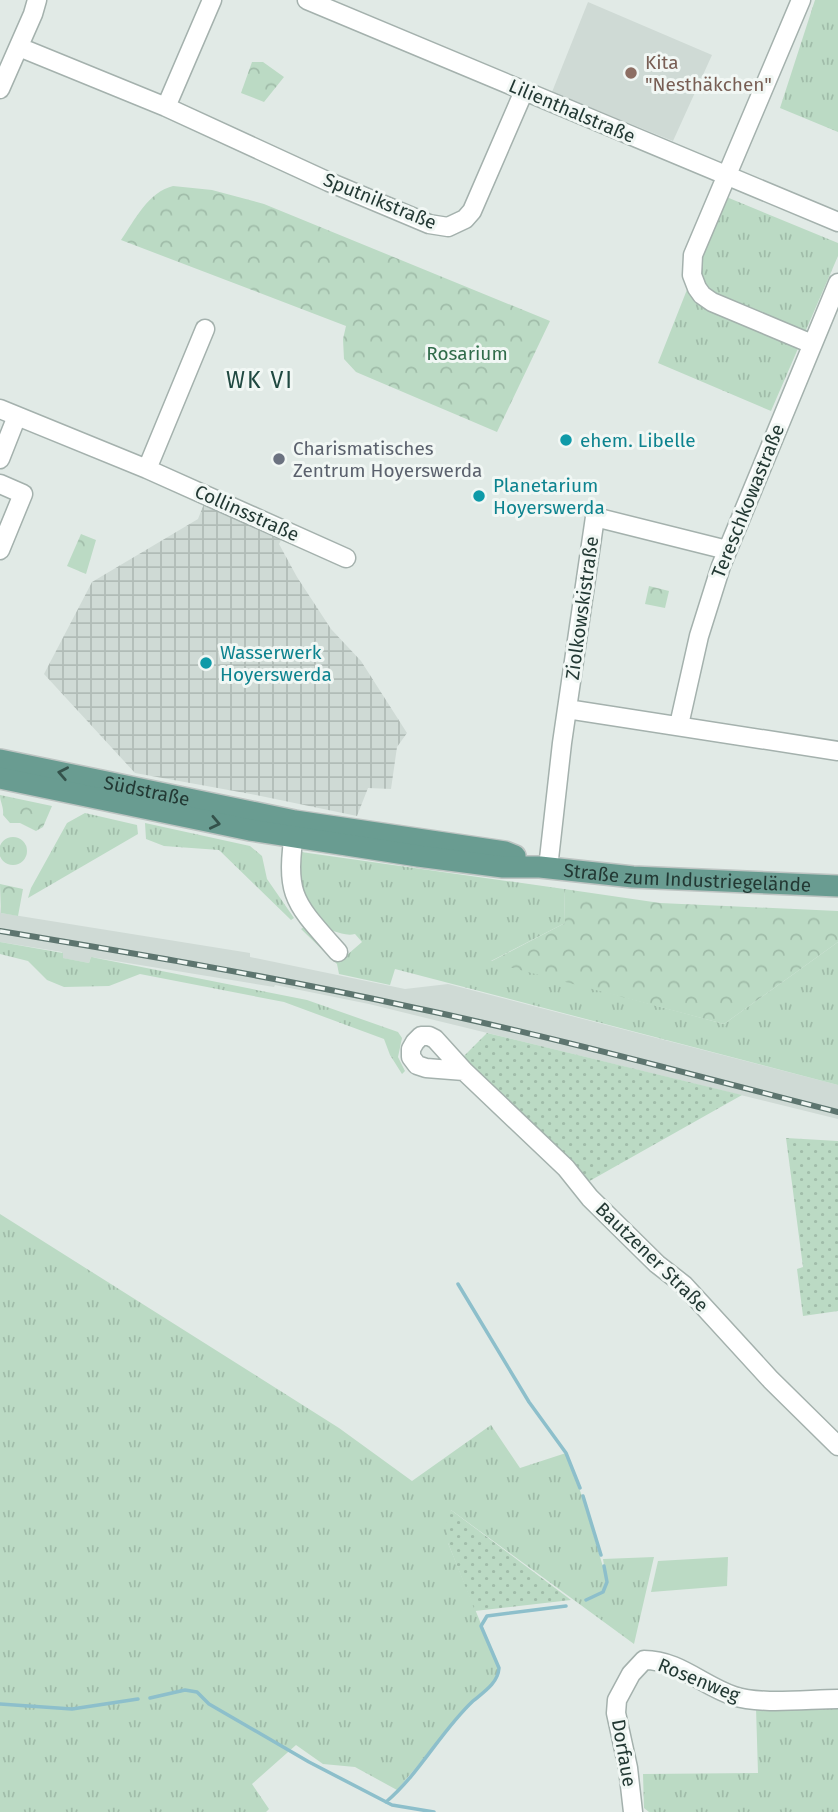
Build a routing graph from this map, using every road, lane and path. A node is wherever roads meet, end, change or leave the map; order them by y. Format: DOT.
graph roads {
  1 [pos="37,0"];
  2 [pos="212,0"];
  3 [pos="307,0"];
  4 [pos="801,0"];
  5 [pos="19,47"];
  6 [pos="0,89"];
  7 [pos="524,91"];
  8 [pos="166,107"];
  9 [pos="726,176"];
  10 [pos="838,222"];
  11 [pos="838,283"];
  12 [pos="205,329"];
  13 [pos="812,344"];
  14 [pos="0,409"];
  15 [pos="17,416"];
  16 [pos="0,459"];
  17 [pos="147,469"];
  18 [pos="0,484"];
  19 [pos="727,550"];
  20 [pos="0,551"];
  21 [pos="346,558"];
  22 [pos="567,709"];
  23 [pos="679,725"];
  24 [pos="838,751"];
  25 [pos="0,760"];
  26 [pos="0,778"];
  27 [pos="294,829"];
  28 [pos="544,867"];
  29 [pos="838,886"];
  30 [pos="338,952"];
  31 [pos="464,1071"];
  32 [pos="838,1446"];
  33 [pos="644,1660"];
  34 [pos="838,1699"];
  35 [pos="634,1812"];
  1 -- 5 [label="street"];
  2 -- 8 [label="street"];
  3 -- 7 [label="street, Lilienthalstraße"];
  4 -- 9 [label="street"];
  5 -- 6 [label="street"];
  5 -- 8 [label="street, Sputnikstraße"];
  7 -- 8 [label="street, Sputnikstraße"];
  7 -- 9 [label="street, Lilienthalstraße"];
  9 -- 10 [label="street, Lilienthalstraße"];
  9 -- 13 [label="street"];
  11 -- 13 [label="street, Tereschkowastraße"];
  12 -- 17 [label="street"];
  13 -- 19 [label="street, Tereschkowastraße"];
  14 -- 15 [label="street, Collinsstraße"];
  15 -- 16 [label="street"];
  15 -- 17 [label="street, Collinsstraße"];
  17 -- 21 [label="street, Collinsstraße"];
  18 -- 20 [label="street"];
  19 -- 22 [label="street, Ziolkowskistraße"];
  19 -- 23 [label="street, Tereschkowastraße"];
  22 -- 23 [label="street"];
  22 -- 28 [label="street, Ziolkowskistraße"];
  23 -- 24 [label="street"];
  27 -- 25 [label="main road, Südstraße, one-way"];
  26 -- 27 [label="main road, Südstraße, one-way"];
  27 -- 28 [label="main road, Straße zum Industriegelände"];
  27 -- 30 [label="street"];
  28 -- 29 [label="main road, Straße zum Industriegelände"];
  31 -- 32 [label="street, Bautzener Straße"];
  33 -- 34 [label="street, Rosenweg"];
  33 -- 35 [label="street, Dorfaue"];
}
